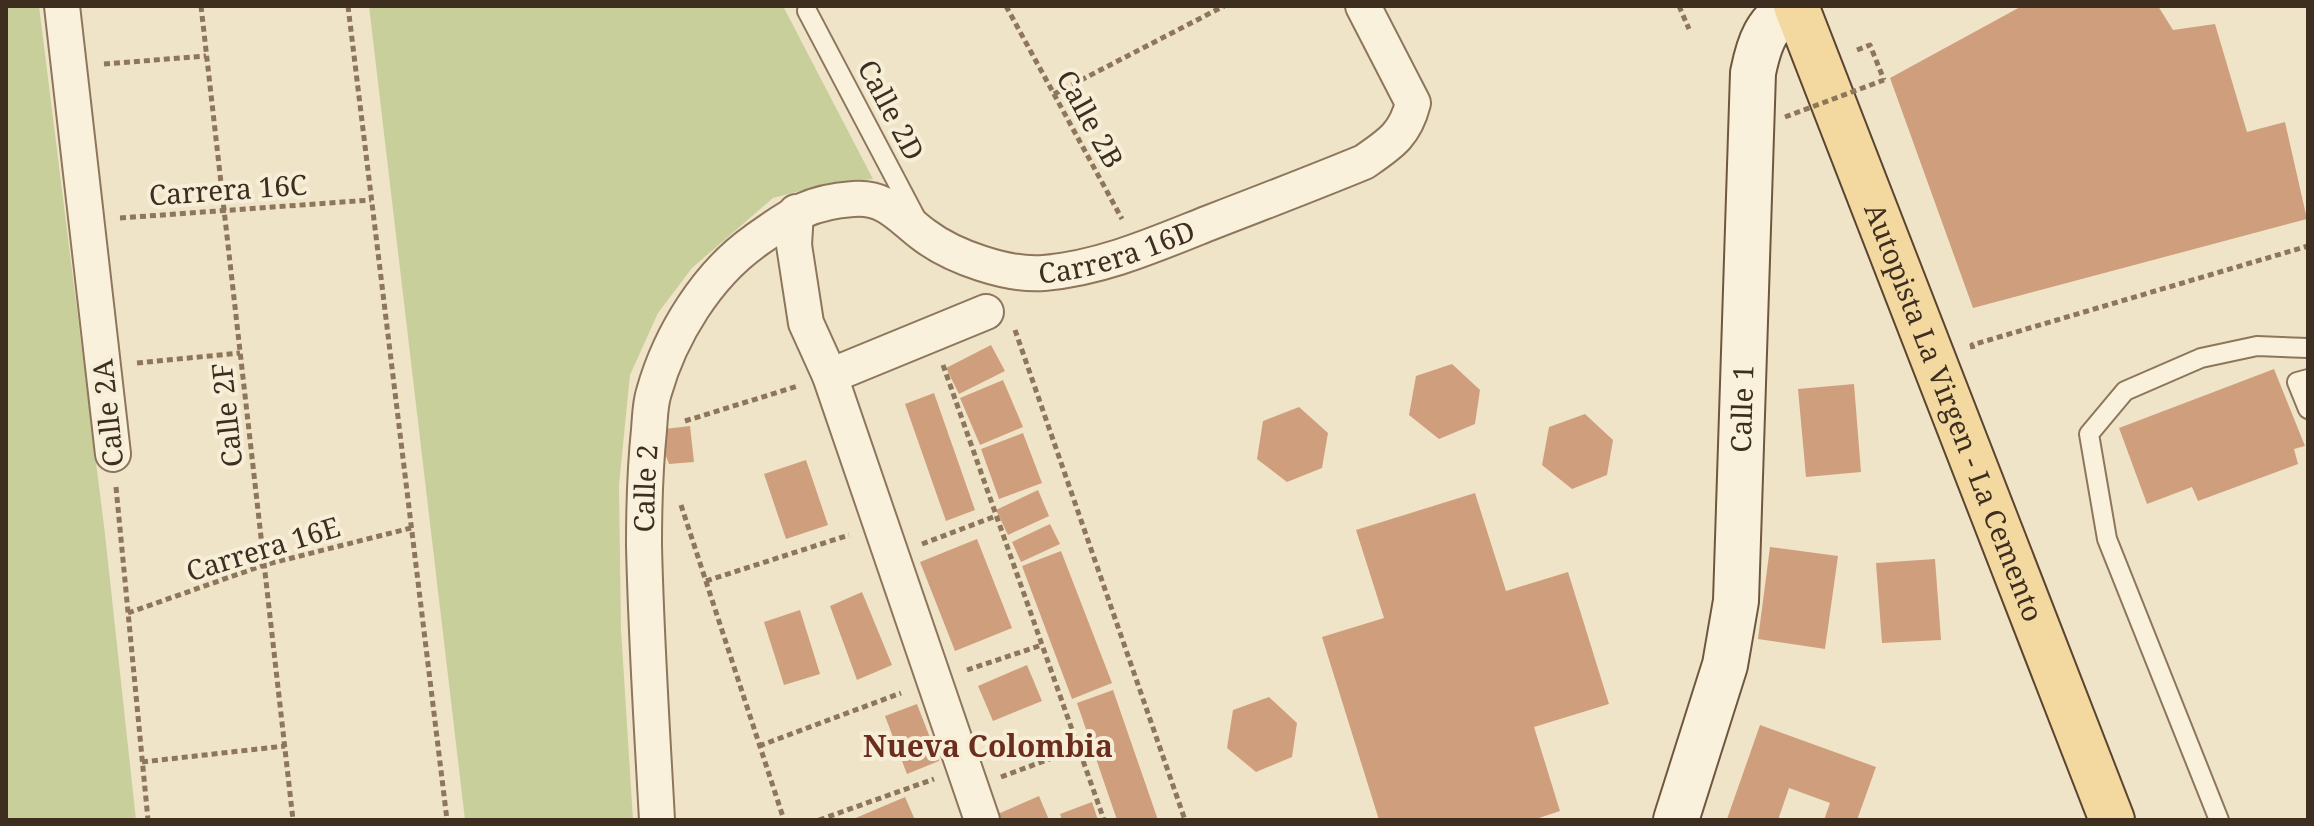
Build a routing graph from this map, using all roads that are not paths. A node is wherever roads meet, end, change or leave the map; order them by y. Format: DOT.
graph roads {
  1 [pos="62,6"];
  2 [pos="1363,6"];
  3 [pos="1795,6"];
  4 [pos="807,11"];
  5 [pos="796,212"];
  6 [pos="926,236"];
  7 [pos="986,312"];
  8 [pos="2308,348"];
  9 [pos="830,376"];
  10 [pos="2308,379"];
  11 [pos="2308,409"];
  12 [pos="113,454"];
  13 [pos="973,792"];
  14 [pos="657,820"];
  15 [pos="1676,820"];
  16 [pos="2112,820"];
  17 [pos="2219,820"];
  1 -- 12 [label="street, Calle 2A"];
  2 -- 6 [label="street, Carrera 16D"];
  3 -- 15 [label="street, Calle 1"];
  3 -- 16 [label="main road, Autopista La Virgen - La Cemento"];
  4 -- 6 [label="lane, Calle 2D"];
  5 -- 6 [label="street, Carrera 16D"];
  5 -- 9 [label="street"];
  5 -- 14 [label="street, Calle 2"];
  7 -- 9 [label="street"];
  8 -- 17 [label="lane"];
  9 -- 13 [label="street"];
  10 -- 11 [label="lane"];
}
